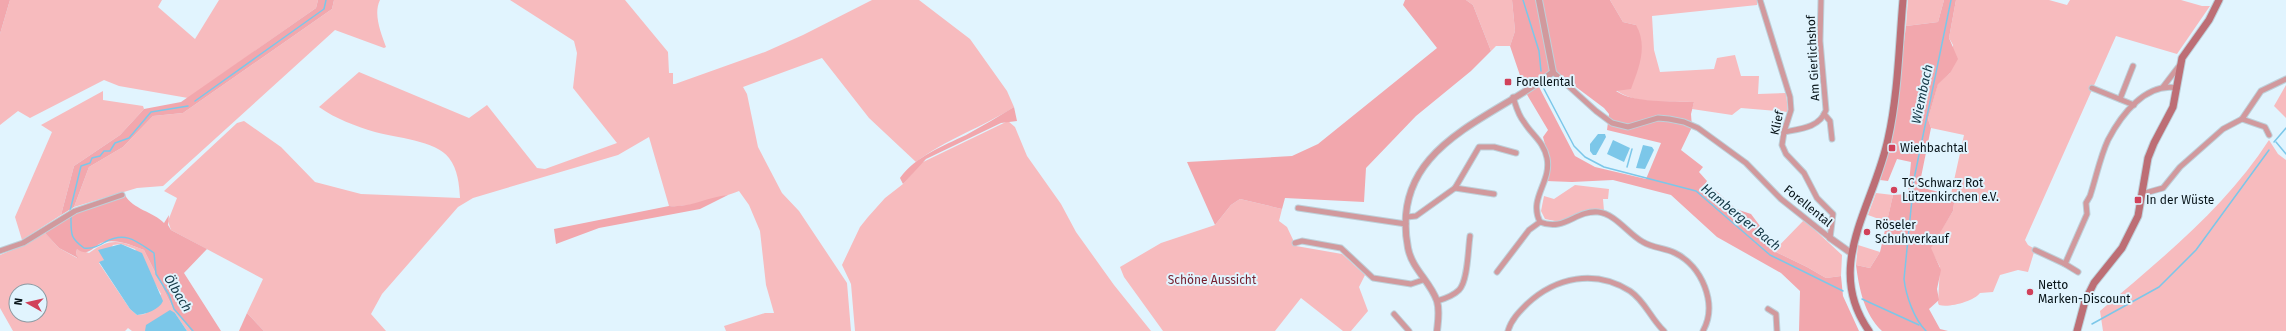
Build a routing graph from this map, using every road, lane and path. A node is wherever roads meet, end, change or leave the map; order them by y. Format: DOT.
graph roads {
  1 [pos="1538,0"];
  2 [pos="1760,0"];
  3 [pos="1821,0"];
  4 [pos="1903,0"];
  5 [pos="2219,0"];
  6 [pos="2181,63"];
  7 [pos="2133,66"];
  8 [pos="1553,72"];
  9 [pos="2286,79"];
  10 [pos="2163,87"];
  11 [pos="2092,88"];
  12 [pos="2177,88"];
  13 [pos="1513,97"];
  14 [pos="2120,99"];
  15 [pos="2134,105"];
  16 [pos="1824,114"];
  17 [pos="2242,119"];
  18 [pos="1784,132"];
  19 [pos="2269,135"];
  20 [pos="1832,138"];
  21 [pos="1516,153"];
  22 [pos="1455,188"];
  23 [pos="1494,194"];
  24 [pos="2142,194"];
  25 [pos="122,195"];
  26 [pos="1298,208"];
  27 [pos="1407,217"];
  28 [pos="1540,222"];
  29 [pos="1406,224"];
  30 [pos="1470,236"];
  31 [pos="1830,238"];
  32 [pos="1295,243"];
  33 [pos="2035,250"];
  34 [pos="0,251"];
  35 [pos="1851,253"];
  36 [pos="2065,264"];
  37 [pos="1497,272"];
  38 [pos="2078,272"];
  39 [pos="1423,280"];
  40 [pos="1437,301"];
  41 [pos="1768,309"];
  42 [pos="1394,314"];
  43 [pos="1409,331"];
  44 [pos="1437,331"];
  45 [pos="1508,331"];
  46 [pos="1664,331"];
  47 [pos="1703,331"];
  48 [pos="1777,331"];
  49 [pos="1870,331"];
  50 [pos="2077,331"];
  1 -- 8 [label="street"];
  2 -- 18 [label="street, Klief"];
  3 -- 16 [label="street, Am Gierlichshof"];
  4 -- 35 [label="main road"];
  5 -- 6 [label="main road"];
  6 -- 10 [label="street"];
  6 -- 12 [label="main road"];
  7 -- 14 [label="street"];
  8 -- 13 [label="street"];
  8 -- 31 [label="street, Forellental"];
  9 -- 17 [label="street"];
  10 -- 12 [label="street"];
  10 -- 15 [label="street"];
  11 -- 14 [label="street"];
  12 -- 24 [label="main road"];
  13 -- 27 [label="street"];
  13 -- 28 [label="street"];
  14 -- 15 [label="street"];
  15 -- 36 [label="street"];
  16 -- 18 [label="street, Am Gierlichshof"];
  16 -- 20 [label="street, Am Gierlichshof"];
  17 -- 19 [label="street"];
  17 -- 24 [label="street"];
  18 -- 31 [label="street, Klief"];
  21 -- 22 [label="street"];
  22 -- 23 [label="street"];
  22 -- 27 [label="street"];
  24 -- 50 [label="main road"];
  25 -- 34 [label="street"];
  26 -- 29 [label="street"];
  27 -- 29 [label="street"];
  28 -- 37 [label="street"];
  28 -- 47 [label="street"];
  29 -- 39 [label="street"];
  30 -- 40 [label="street"];
  31 -- 35 [label="street, Forellental"];
  32 -- 39 [label="street"];
  33 -- 36 [label="street"];
  35 -- 49 [label="main road"];
  36 -- 38 [label="street"];
  39 -- 40 [label="street"];
  40 -- 44 [label="street"];
  41 -- 48 [label="street"];
  42 -- 43 [label="street"];
  45 -- 46 [label="street"];
}
